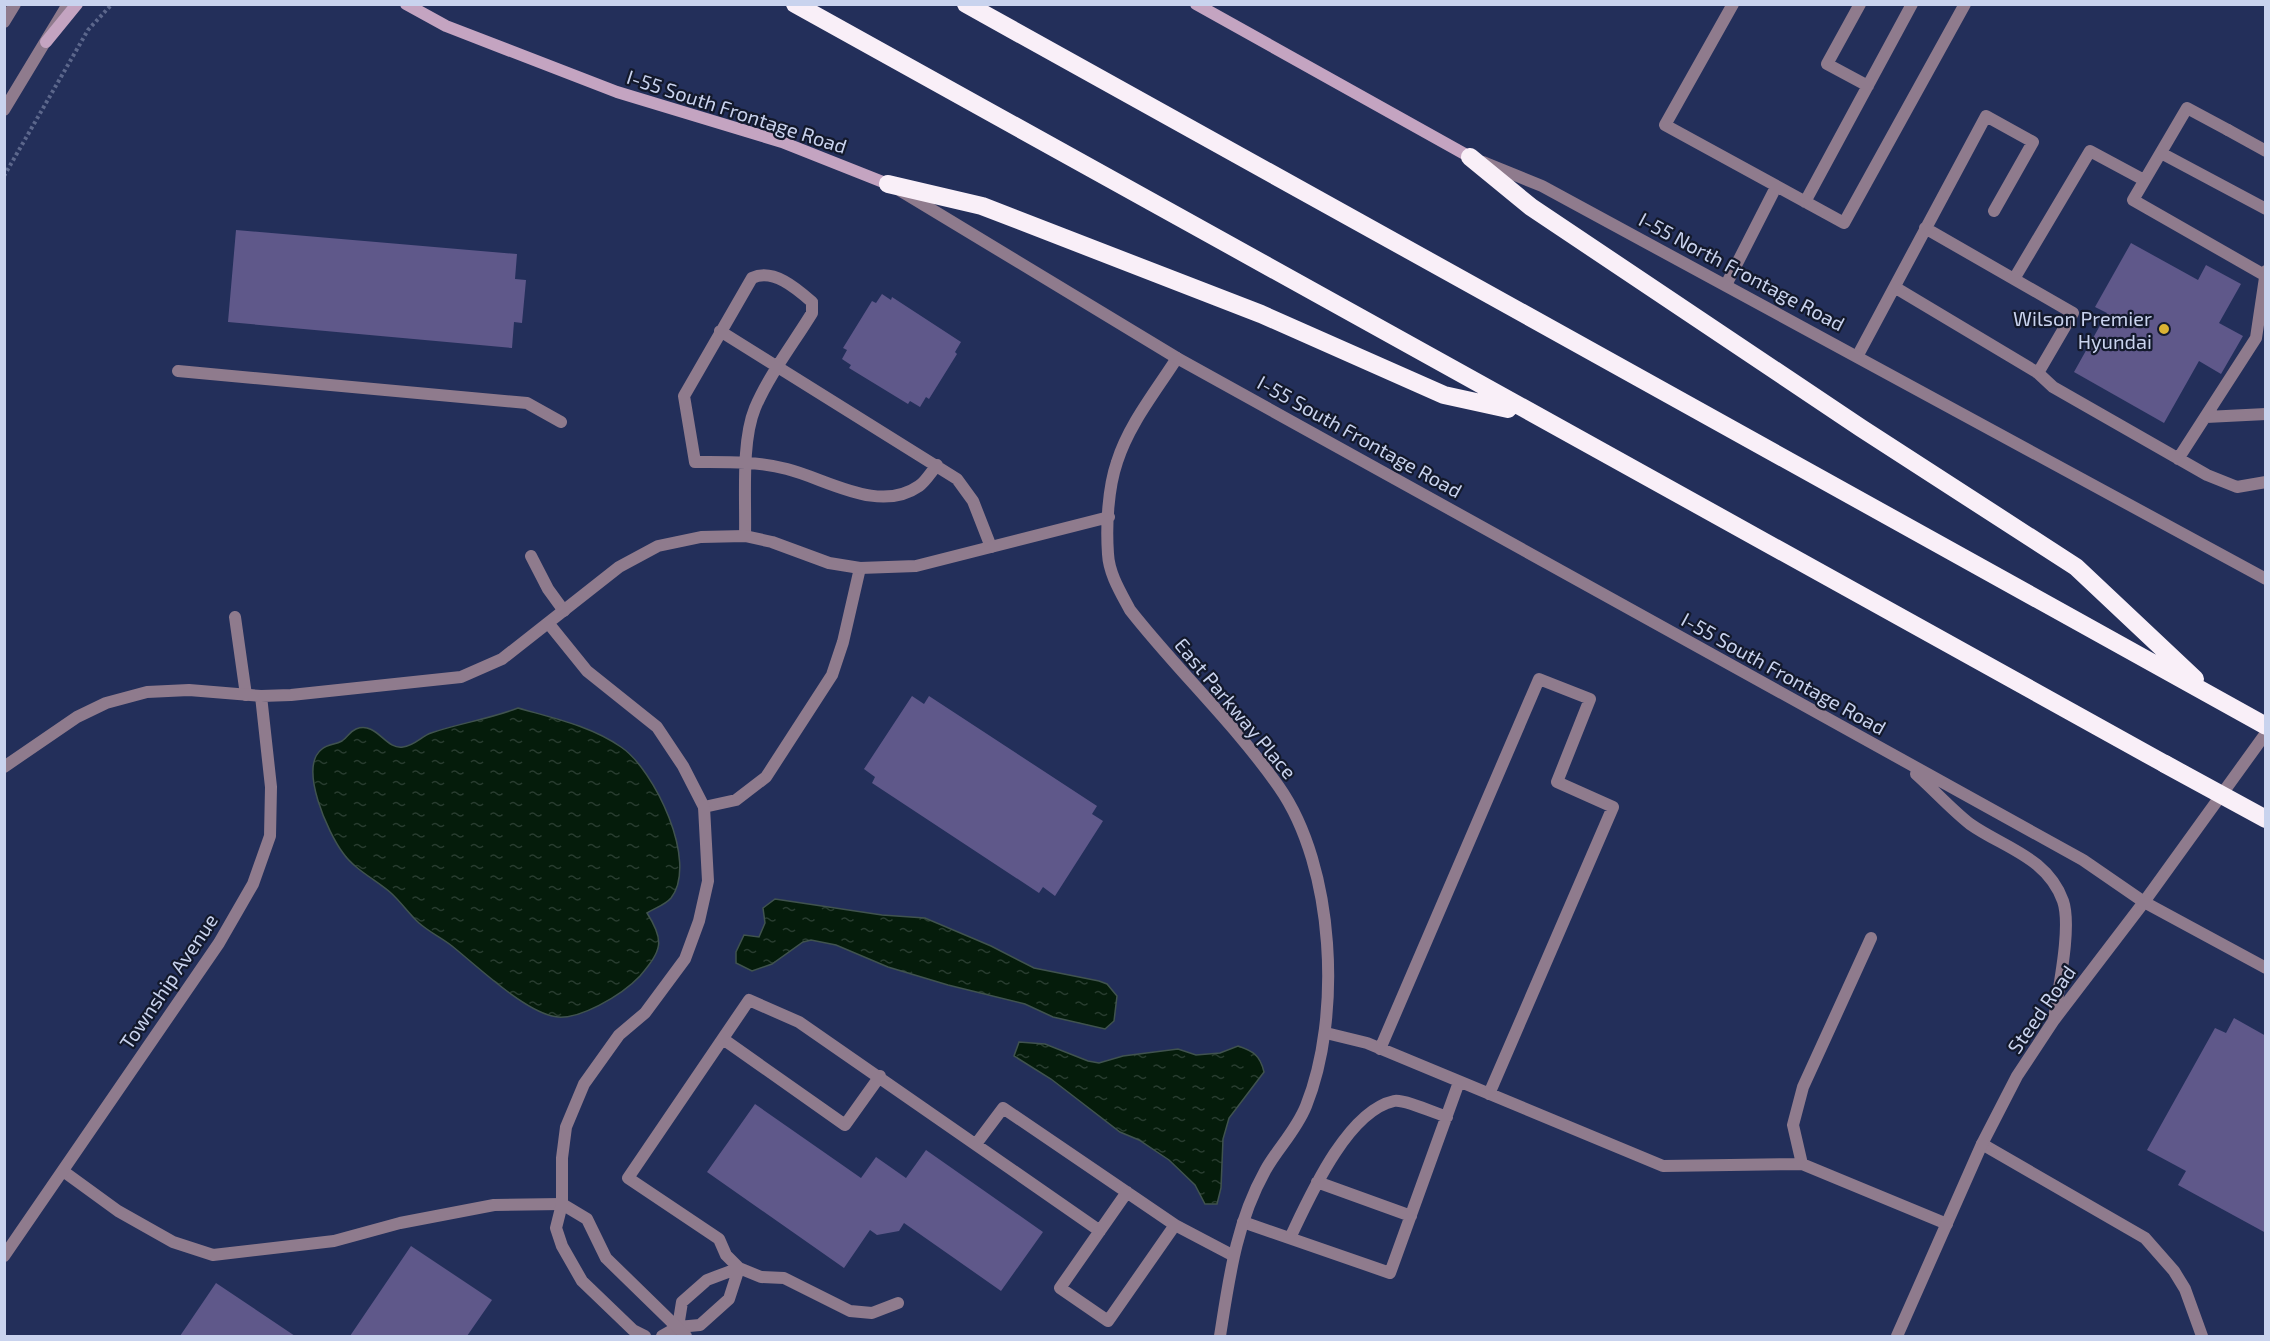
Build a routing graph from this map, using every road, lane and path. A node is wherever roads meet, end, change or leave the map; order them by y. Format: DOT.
graph roads {
  1 [pos="15,4"];
  2 [pos="68,4"];
  3 [pos="77,4"];
  4 [pos="111,4"];
  5 [pos="406,4"];
  6 [pos="795,4"];
  7 [pos="966,4"];
  8 [pos="1196,4"];
  9 [pos="1733,4"];
  10 [pos="1860,4"];
  11 [pos="1912,4"];
  12 [pos="1965,4"];
  13 [pos="4,22"];
  14 [pos="46,42"];
  15 [pos="1868,86"];
  16 [pos="4,110"];
  17 [pos="2265,151"];
  18 [pos="2161,153"];
  19 [pos="1470,157"];
  20 [pos="4,176"];
  21 [pos="2144,180"];
  22 [pos="888,184"];
  23 [pos="1776,187"];
  24 [pos="1805,202"];
  25 [pos="2265,209"];
  26 [pos="1994,211"];
  27 [pos="1925,228"];
  28 [pos="2265,274"];
  29 [pos="2014,279"];
  30 [pos="1726,285"];
  31 [pos="1896,288"];
  32 [pos="720,331"];
  33 [pos="1858,355"];
  34 [pos="1177,358"];
  35 [pos="779,367"];
  36 [pos="178,371"];
  37 [pos="2038,374"];
  38 [pos="1528,412"];
  39 [pos="2265,414"];
  40 [pos="2206,417"];
  41 [pos="561,422"];
  42 [pos="2178,459"];
  43 [pos="748,463"];
  44 [pos="937,465"];
  45 [pos="2265,482"];
  46 [pos="1109,517"];
  47 [pos="745,536"];
  48 [pos="991,547"];
  49 [pos="531,556"];
  50 [pos="860,568"];
  51 [pos="2248,569"];
  52 [pos="2265,572"];
  53 [pos="2265,579"];
  54 [pos="564,611"];
  55 [pos="235,617"];
  56 [pos="549,624"];
  57 [pos="246,695"];
  58 [pos="261,696"];
  59 [pos="2216,699"];
  60 [pos="2265,726"];
  61 [pos="2265,733"];
  62 [pos="1902,761"];
  63 [pos="4,767"];
  64 [pos="704,807"];
  65 [pos="2265,819"];
  66 [pos="2144,902"];
  67 [pos="1870,938"];
  68 [pos="2265,968"];
  69 [pos="2054,1020"];
  70 [pos="1326,1033"];
  71 [pos="723,1039"];
  72 [pos="1380,1049"];
  73 [pos="880,1076"];
  74 [pos="1460,1082"];
  75 [pos="1489,1094"];
  76 [pos="1447,1117"];
  77 [pos="976,1144"];
  78 [pos="1982,1144"];
  79 [pos="1802,1164"];
  80 [pos="63,1172"];
  81 [pos="1317,1182"];
  82 [pos="1127,1192"];
  83 [pos="562,1204"];
  84 [pos="1411,1216"];
  85 [pos="1242,1222"];
  86 [pos="1947,1224"];
  87 [pos="1175,1225"];
  88 [pos="1100,1231"];
  89 [pos="1290,1238"];
  90 [pos="1232,1255"];
  91 [pos="4,1256"];
  92 [pos="739,1268"];
  93 [pos="898,1303"];
  94 [pos="682,1332"];
  95 [pos="645,1336"];
  96 [pos="662,1336"];
  97 [pos="1220,1336"];
  98 [pos="1897,1336"];
  99 [pos="2202,1336"];
  1 -- 13 [label="street"];
  2 -- 14 [label="street"];
  3 -- 14 [label="main road"];
  4 -- 20 [label="path"];
  5 -- 22 [label="main road, I-55 South Frontage Road"];
  6 -- 38 [label="highway"];
  7 -- 59 [label="highway"];
  8 -- 19 [label="main road, I-55 North Frontage Road"];
  9 -- 23 [label="street"];
  10 -- 15 [label="street"];
  11 -- 15 [label="street"];
  12 -- 24 [label="street"];
  14 -- 16 [label="street"];
  15 -- 24 [label="street"];
  17 -- 18 [label="street"];
  18 -- 21 [label="street"];
  18 -- 25 [label="street"];
  19 -- 30 [label="street, I-55 North Frontage Road"];
  19 -- 59 [label="highway"];
  21 -- 28 [label="street"];
  21 -- 29 [label="street"];
  22 -- 34 [label="street, I-55 South Frontage Road"];
  22 -- 38 [label="highway"];
  23 -- 24 [label="street"];
  23 -- 30 [label="street"];
  26 -- 27 [label="street"];
  27 -- 29 [label="street"];
  27 -- 31 [label="street"];
  28 -- 40 [label="street"];
  29 -- 37 [label="street"];
  30 -- 33 [label="street, I-55 North Frontage Road"];
  31 -- 33 [label="street"];
  31 -- 37 [label="street"];
  32 -- 35 [label="street"];
  32 -- 35 [label="street"];
  32 -- 43 [label="street"];
  33 -- 51 [label="street, I-55 North Frontage Road"];
  34 -- 46 [label="street, East Parkway Place"];
  34 -- 62 [label="street, I-55 South Frontage Road"];
  35 -- 43 [label="street"];
  35 -- 44 [label="street"];
  36 -- 41 [label="street"];
  37 -- 42 [label="street"];
  38 -- 65 [label="highway, bridge"];
  39 -- 40 [label="street"];
  40 -- 42 [label="street"];
  42 -- 45 [label="street"];
  43 -- 44 [label="street"];
  43 -- 47 [label="street"];
  44 -- 48 [label="street"];
  46 -- 48 [label="street"];
  46 -- 70 [label="street, East Parkway Place"];
  47 -- 50 [label="street"];
  47 -- 54 [label="street"];
  48 -- 50 [label="street"];
  49 -- 54 [label="street"];
  50 -- 64 [label="street"];
  51 -- 52 [label="street"];
  51 -- 53 [label="street, I-55 North Frontage Road"];
  54 -- 56 [label="street"];
  55 -- 57 [label="street"];
  56 -- 58 [label="street"];
  56 -- 64 [label="street"];
  57 -- 58 [label="street"];
  57 -- 63 [label="street"];
  58 -- 80 [label="street, Township Avenue"];
  59 -- 60 [label="highway"];
  61 -- 66 [label="street, Steed Road"];
  62 -- 66 [label="street, I-55 South Frontage Road"];
  62 -- 69 [label="street"];
  64 -- 83 [label="street"];
  66 -- 68 [label="street, I-55 South Frontage Road"];
  66 -- 69 [label="street, Steed Road"];
  67 -- 79 [label="street"];
  69 -- 78 [label="street, Steed Road"];
  70 -- 72 [label="street"];
  70 -- 85 [label="street, East Parkway Place"];
  71 -- 73 [label="street"];
  71 -- 73 [label="street"];
  71 -- 92 [label="street"];
  72 -- 74 [label="street"];
  72 -- 75 [label="street"];
  73 -- 77 [label="street"];
  74 -- 75 [label="street"];
  74 -- 76 [label="street"];
  75 -- 79 [label="street"];
  76 -- 81 [label="street"];
  76 -- 84 [label="street"];
  77 -- 82 [label="street"];
  77 -- 88 [label="street"];
  78 -- 86 [label="street, Steed Road"];
  78 -- 99 [label="street"];
  79 -- 86 [label="street"];
  80 -- 83 [label="street"];
  80 -- 91 [label="street, Township Avenue"];
  81 -- 84 [label="street"];
  81 -- 89 [label="street"];
  82 -- 87 [label="street"];
  82 -- 88 [label="street"];
  83 -- 94 [label="street"];
  83 -- 95 [label="street"];
  84 -- 89 [label="street"];
  85 -- 89 [label="street"];
  85 -- 90 [label="street, East Parkway Place"];
  86 -- 98 [label="street, Steed Road"];
  87 -- 88 [label="street"];
  87 -- 90 [label="street"];
  90 -- 97 [label="street, East Parkway Place"];
  92 -- 93 [label="street"];
  92 -- 94 [label="street"];
  92 -- 94 [label="street"];
  94 -- 96 [label="street"];
}
